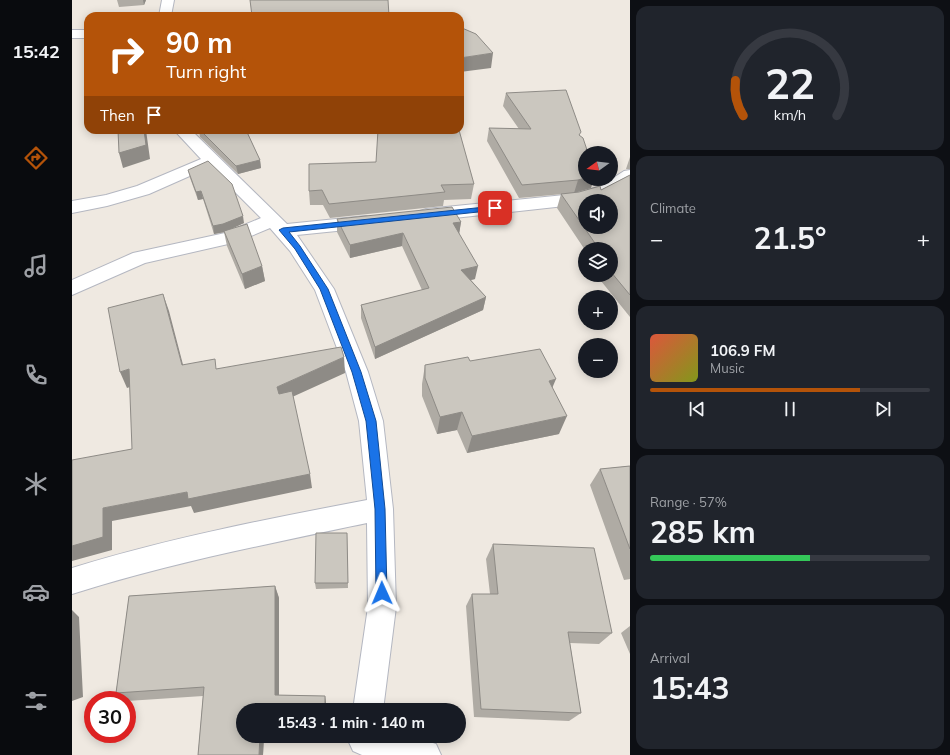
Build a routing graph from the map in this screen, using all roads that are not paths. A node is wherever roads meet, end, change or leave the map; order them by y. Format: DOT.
graph roads {
  1 [pos="168,0"];
  2 [pos="166,12"];
  3 [pos="72,34"];
  4 [pos="84,34"];
  5 [pos="186,134"];
  6 [pos="212,160"];
  7 [pos="630,175"];
  8 [pos="72,207"];
  9 [pos="408,217"];
  10 [pos="385,220"];
  11 [pos="278,225"];
  12 [pos="72,288"];
  13 [pos="380,509"];
  14 [pos="72,580"];
  15 [pos="369,703"];
  16 [pos="363,744"];
  17 [pos="425,755"];
  1 -- 2 [label="street"];
  3 -- 4 [label="street"];
  5 -- 6 [label="street"];
  6 -- 8 [label="street"];
  6 -- 11 [label="street"];
  7 -- 9 [label="street"];
  10 -- 11 [label="street"];
  11 -- 12 [label="street"];
  11 -- 13 [label="street"];
  13 -- 14 [label="street"];
  13 -- 15 [label="street"];
  16 -- 17 [label="street"];
}
